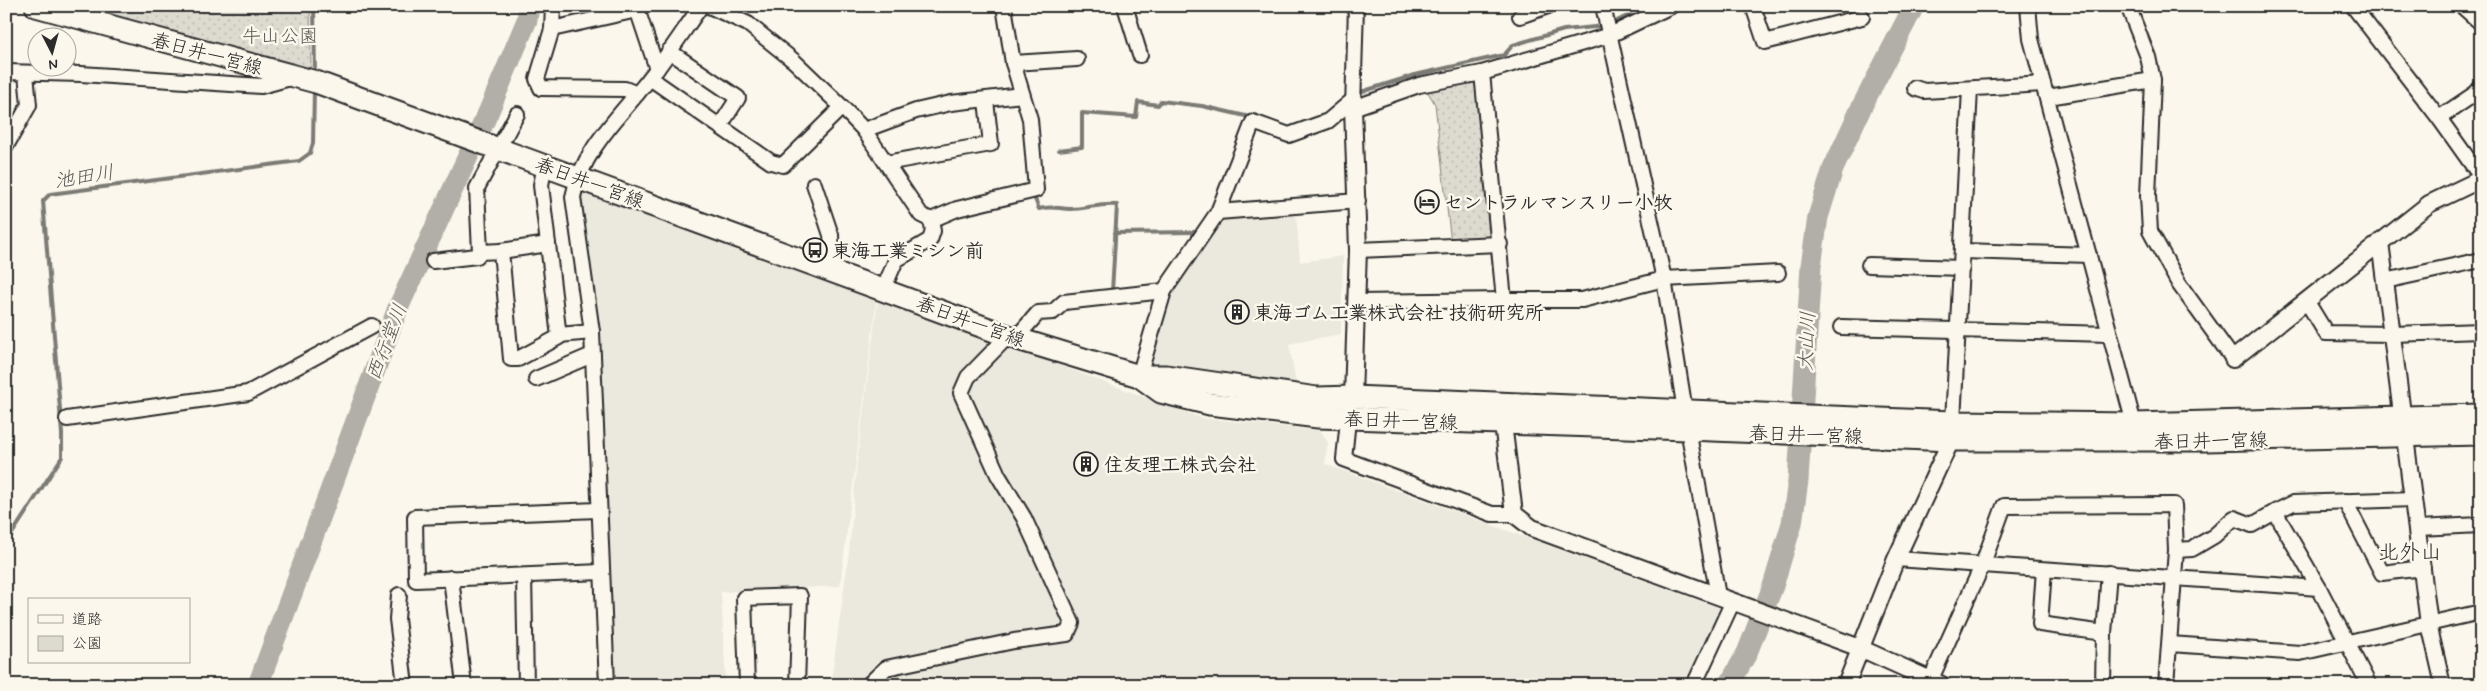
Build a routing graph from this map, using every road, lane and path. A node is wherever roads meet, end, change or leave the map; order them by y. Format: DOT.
graph roads {
  1 [pos="36,6"];
  2 [pos="553,6"];
  3 [pos="702,6"];
  4 [pos="709,6"];
  5 [pos="1004,6"];
  6 [pos="1125,6"];
  7 [pos="1356,6"];
  8 [pos="1603,6"];
  9 [pos="1671,6"];
  10 [pos="1753,6"];
  11 [pos="2028,6"];
  12 [pos="2128,6"];
  13 [pos="2353,6"];
  14 [pos="2462,6"];
  15 [pos="1543,7"];
  16 [pos="636,8"];
  17 [pos="1520,16"];
  18 [pos="1862,16"];
  19 [pos="2481,23"];
  20 [pos="552,29"];
  21 [pos="1610,35"];
  22 [pos="669,51"];
  23 [pos="1140,55"];
  24 [pos="1077,59"];
  25 [pos="1013,63"];
  26 [pos="6,72"];
  27 [pos="653,73"];
  28 [pos="1482,73"];
  29 [pos="26,74"];
  30 [pos="305,79"];
  31 [pos="2153,80"];
  32 [pos="2481,87"];
  33 [pos="1914,88"];
  34 [pos="1970,89"];
  35 [pos="2046,90"];
  36 [pos="637,94"];
  37 [pos="1022,95"];
  38 [pos="986,101"];
  39 [pos="1354,104"];
  40 [pos="842,107"];
  41 [pos="517,114"];
  42 [pos="2439,118"];
  43 [pos="720,126"];
  44 [pos="864,130"];
  45 [pos="6,146"];
  46 [pos="496,148"];
  47 [pos="886,163"];
  48 [pos="545,165"];
  49 [pos="577,176"];
  50 [pos="2481,178"];
  51 [pos="814,184"];
  52 [pos="1358,201"];
  53 [pos="1218,212"];
  54 [pos="931,220"];
  55 [pos="2380,242"];
  56 [pos="548,244"];
  57 [pos="1500,244"];
  58 [pos="1358,250"];
  59 [pos="501,251"];
  60 [pos="1963,251"];
  61 [pos="480,252"];
  62 [pos="2089,255"];
  63 [pos="2481,260"];
  64 [pos="433,261"];
  65 [pos="1869,265"];
  66 [pos="1962,268"];
  67 [pos="833,271"];
  68 [pos="1778,273"];
  69 [pos="1664,279"];
  70 [pos="2385,281"];
  71 [pos="883,290"];
  72 [pos="1164,291"];
  73 [pos="1504,300"];
  74 [pos="1358,302"];
  75 [pos="2307,302"];
  76 [pos="372,326"];
  77 [pos="1841,327"];
  78 [pos="1959,330"];
  79 [pos="2481,331"];
  80 [pos="592,332"];
  81 [pos="2109,334"];
  82 [pos="2394,334"];
  83 [pos="559,335"];
  84 [pos="1012,337"];
  85 [pos="592,355"];
  86 [pos="2233,359"];
  87 [pos="1139,376"];
  88 [pos="536,379"];
  89 [pos="1353,397"];
  90 [pos="2481,415"];
  91 [pos="1346,418"];
  92 [pos="67,419"];
  93 [pos="1686,420"];
  94 [pos="1503,422"];
  95 [pos="2134,424"];
  96 [pos="2404,426"];
  97 [pos="1952,431"];
  98 [pos="2481,434"];
  99 [pos="2414,498"];
  100 [pos="2344,501"];
  101 [pos="598,510"];
  102 [pos="2275,512"];
  103 [pos="1514,514"];
  104 [pos="2481,525"];
  105 [pos="2418,528"];
  106 [pos="2176,550"];
  107 [pos="1896,559"];
  108 [pos="1982,566"];
  109 [pos="2423,568"];
  110 [pos="2044,570"];
  111 [pos="601,572"];
  112 [pos="2109,573"];
  113 [pos="524,576"];
  114 [pos="451,578"];
  115 [pos="2174,578"];
  116 [pos="2319,588"];
  117 [pos="399,594"];
  118 [pos="1730,600"];
  119 [pos="2481,612"];
  120 [pos="2429,624"];
  121 [pos="2104,633"];
  122 [pos="2346,642"];
  123 [pos="2170,644"];
  124 [pos="1860,648"];
  125 [pos="1936,682"];
  126 [pos="405,685"];
  127 [pos="464,685"];
  128 [pos="526,685"];
  129 [pos="607,685"];
  130 [pos="747,685"];
  131 [pos="797,685"];
  132 [pos="868,685"];
  133 [pos="1694,685"];
  134 [pos="1846,685"];
  135 [pos="2102,685"];
  136 [pos="2166,685"];
  137 [pos="2369,685"];
  138 [pos="2443,685"];
  1 -- 30 [label="main road, 春日井一宮線"];
  2 -- 20 [label="street"];
  3 -- 22 [label="street"];
  4 -- 40 [label="street"];
  5 -- 25 [label="street"];
  6 -- 23 [label="street"];
  7 -- 39 [label="street"];
  8 -- 21 [label="street"];
  9 -- 21 [label="street"];
  10 -- 18 [label="street"];
  11 -- 35 [label="street"];
  12 -- 31 [label="street"];
  13 -- 42 [label="street"];
  14 -- 19 [label="street"];
  15 -- 17 [label="street"];
  16 -- 20 [label="street"];
  16 -- 27 [label="street"];
  20 -- 36 [label="street"];
  21 -- 28 [label="street"];
  21 -- 69 [label="street"];
  22 -- 27 [label="street"];
  22 -- 43 [label="street"];
  24 -- 25 [label="street"];
  25 -- 37 [label="street"];
  26 -- 29 [label="street"];
  27 -- 36 [label="street"];
  27 -- 43 [label="street"];
  28 -- 39 [label="street"];
  28 -- 57 [label="street"];
  29 -- 30 [label="street"];
  29 -- 45 [label="street"];
  30 -- 46 [label="main road, 春日井一宮線"];
  31 -- 35 [label="street"];
  31 -- 86 [label="street"];
  32 -- 42 [label="street"];
  33 -- 34 [label="street"];
  34 -- 35 [label="street"];
  34 -- 60 [label="street"];
  35 -- 62 [label="street"];
  36 -- 49 [label="street"];
  37 -- 38 [label="street"];
  37 -- 54 [label="street"];
  38 -- 44 [label="street"];
  38 -- 47 [label="street"];
  39 -- 52 [label="street"];
  39 -- 53 [label="street"];
  40 -- 43 [label="street"];
  40 -- 44 [label="street"];
  41 -- 46 [label="street"];
  42 -- 50 [label="street"];
  44 -- 47 [label="street"];
  46 -- 48 [label="main road, 春日井一宮線"];
  46 -- 61 [label="street"];
  47 -- 54 [label="street"];
  48 -- 49 [label="main road, 春日井一宮線"];
  48 -- 56 [label="street"];
  49 -- 67 [label="main road, 春日井一宮線"];
  49 -- 80 [label="street"];
  50 -- 55 [label="street"];
  51 -- 67 [label="street"];
  52 -- 53 [label="street"];
  52 -- 58 [label="street"];
  53 -- 72 [label="street"];
  54 -- 71 [label="street"];
  55 -- 70 [label="street"];
  55 -- 75 [label="street"];
  56 -- 59 [label="street"];
  56 -- 83 [label="street"];
  57 -- 58 [label="street"];
  57 -- 73 [label="street"];
  58 -- 74 [label="street"];
  59 -- 61 [label="street"];
  59 -- 83 [label="street"];
  60 -- 62 [label="street"];
  60 -- 66 [label="street"];
  61 -- 64 [label="street"];
  62 -- 81 [label="street"];
  63 -- 70 [label="street"];
  65 -- 66 [label="street"];
  66 -- 78 [label="street"];
  67 -- 71 [label="main road, 春日井一宮線"];
  68 -- 69 [label="street"];
  69 -- 73 [label="street"];
  69 -- 93 [label="street"];
  70 -- 82 [label="street"];
  71 -- 84 [label="main road, 春日井一宮線"];
  72 -- 84 [label="street"];
  72 -- 87 [label="street"];
  73 -- 74 [label="street"];
  74 -- 89 [label="street"];
  75 -- 82 [label="street"];
  75 -- 86 [label="street"];
  76 -- 92 [label="street"];
  77 -- 78 [label="street"];
  78 -- 81 [label="street"];
  78 -- 97 [label="street"];
  79 -- 82 [label="street"];
  80 -- 83 [label="street"];
  80 -- 85 [label="street"];
  81 -- 95 [label="street"];
  82 -- 96 [label="street"];
  84 -- 87 [label="main road, 春日井一宮線"];
  84 -- 132 [label="street"];
  85 -- 88 [label="street"];
  85 -- 101 [label="street"];
  87 -- 89 [label="main road, 春日井一宮線"];
  87 -- 91 [label="main road, 春日井一宮線"];
  89 -- 91 [label="street"];
  89 -- 93 [label="main road, 春日井一宮線"];
  90 -- 96 [label="main road, 春日井一宮線"];
  91 -- 94 [label="main road, 春日井一宮線"];
  91 -- 103 [label="street"];
  93 -- 94 [label="main road, 春日井一宮線"];
  93 -- 97 [label="main road, 春日井一宮線"];
  93 -- 118 [label="street"];
  94 -- 103 [label="street"];
  95 -- 96 [label="main road, 春日井一宮線"];
  95 -- 97 [label="main road, 春日井一宮線"];
  96 -- 97 [label="main road, 春日井一宮線"];
  96 -- 98 [label="main road, 春日井一宮線"];
  96 -- 99 [label="street"];
  97 -- 107 [label="street"];
  99 -- 100 [label="street"];
  99 -- 105 [label="street"];
  100 -- 102 [label="street"];
  100 -- 109 [label="street"];
  101 -- 111 [label="street"];
  101 -- 114 [label="street"];
  102 -- 106 [label="street"];
  102 -- 116 [label="street"];
  103 -- 118 [label="street"];
  104 -- 105 [label="street"];
  105 -- 109 [label="street"];
  106 -- 108 [label="street"];
  106 -- 115 [label="street"];
  107 -- 108 [label="street"];
  107 -- 124 [label="street"];
  108 -- 110 [label="street"];
  108 -- 125 [label="street"];
  109 -- 120 [label="street"];
  110 -- 112 [label="street"];
  110 -- 121 [label="street"];
  111 -- 113 [label="street"];
  111 -- 129 [label="street"];
  112 -- 115 [label="street"];
  112 -- 121 [label="street"];
  113 -- 114 [label="street"];
  113 -- 128 [label="street"];
  114 -- 127 [label="street"];
  115 -- 116 [label="street"];
  115 -- 123 [label="street"];
  116 -- 122 [label="street"];
  117 -- 126 [label="street"];
  118 -- 124 [label="street"];
  118 -- 133 [label="street"];
  119 -- 120 [label="street"];
  120 -- 122 [label="street"];
  120 -- 138 [label="street"];
  121 -- 135 [label="street"];
  122 -- 123 [label="street"];
  122 -- 137 [label="street"];
  123 -- 136 [label="street"];
  124 -- 125 [label="street"];
  124 -- 134 [label="street"];
  130 -- 131 [label="street"];
}
